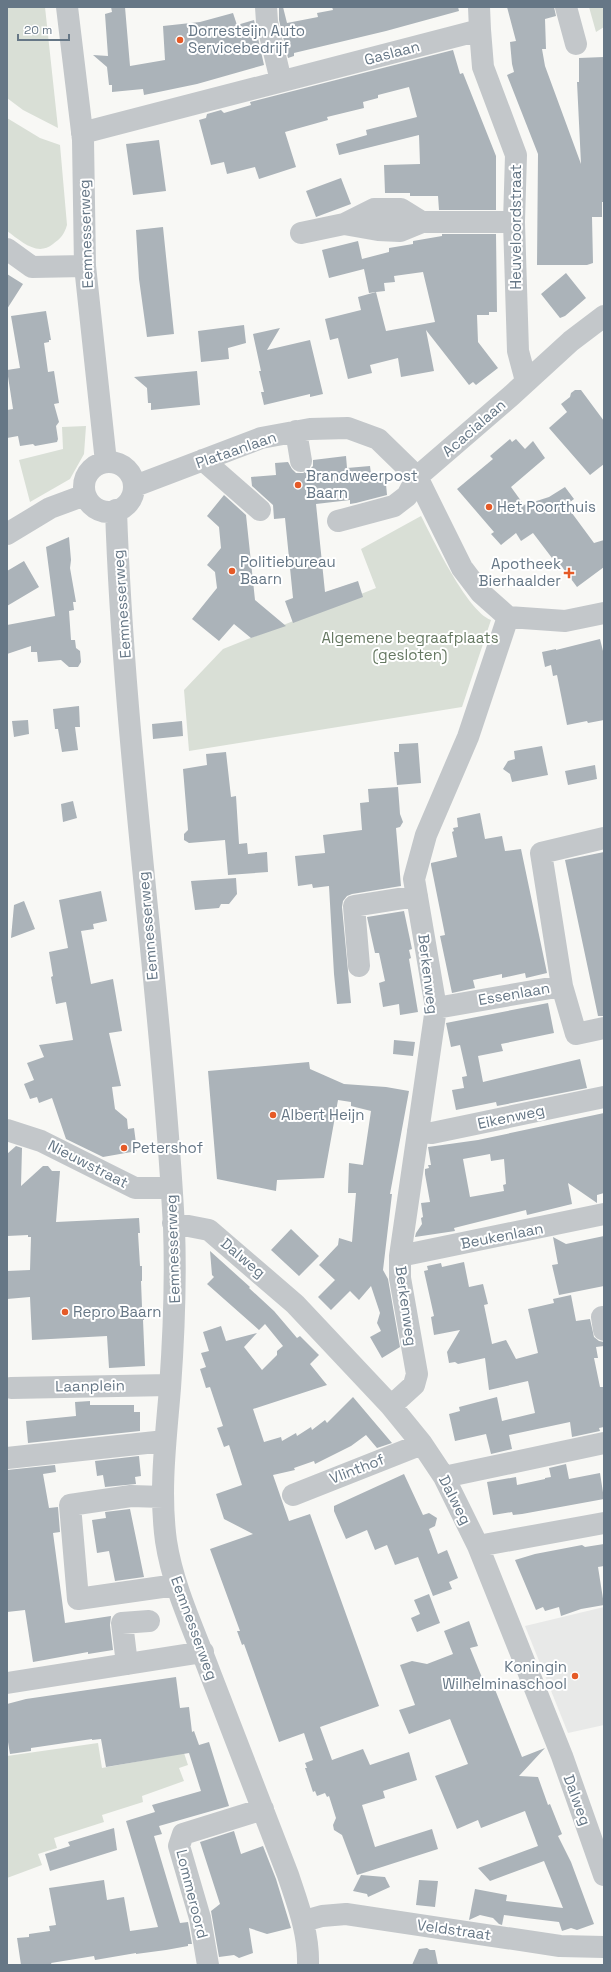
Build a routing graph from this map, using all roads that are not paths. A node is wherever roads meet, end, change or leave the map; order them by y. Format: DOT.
graph roads {
  1 [pos="67,7"];
  2 [pos="266,7"];
  3 [pos="479,7"];
  4 [pos="566,7"];
  5 [pos="480,30"];
  6 [pos="576,44"];
  7 [pos="282,81"];
  8 [pos="82,133"];
  9 [pos="514,222"];
  10 [pos="301,233"];
  11 [pos="7,248"];
  12 [pos="85,266"];
  13 [pos="604,316"];
  14 [pos="526,380"];
  15 [pos="296,431"];
  16 [pos="203,460"];
  17 [pos="301,461"];
  18 [pos="106,462"];
  19 [pos="417,477"];
  20 [pos="135,486"];
  21 [pos="85,495"];
  22 [pos="116,510"];
  23 [pos="260,510"];
  24 [pos="338,521"];
  25 [pos="7,534"];
  26 [pos="604,613"];
  27 [pos="508,617"];
  28 [pos="604,838"];
  29 [pos="417,896"];
  30 [pos="359,966"];
  31 [pos="562,986"];
  32 [pos="436,1008"];
  33 [pos="604,1028"];
  34 [pos="604,1097"];
  35 [pos="7,1130"];
  36 [pos="418,1131"];
  37 [pos="171,1188"];
  38 [pos="604,1214"];
  39 [pos="173,1223"];
  40 [pos="400,1256"];
  41 [pos="170,1385"];
  42 [pos="11,1388"];
  43 [pos="391,1406"];
  44 [pos="165,1441"];
  45 [pos="604,1442"];
  46 [pos="422,1444"];
  47 [pos="7,1458"];
  48 [pos="444,1477"];
  49 [pos="293,1495"];
  50 [pos="163,1497"];
  51 [pos="604,1523"];
  52 [pos="478,1546"];
  53 [pos="176,1585"];
  54 [pos="149,1621"];
  55 [pos="202,1652"];
  56 [pos="127,1664"];
  57 [pos="7,1683"];
  58 [pos="262,1809"];
  59 [pos="604,1876"];
  60 [pos="304,1921"];
  61 [pos="604,1947"];
  62 [pos="208,1965"];
  63 [pos="308,1965"];
  1 -- 8 [label="street, Eemnesserweg"];
  2 -- 7 [label="street"];
  3 -- 5 [label="street"];
  4 -- 6 [label="street"];
  5 -- 7 [label="street, Gaslaan"];
  5 -- 9 [label="street, Heuveloordstraat"];
  7 -- 8 [label="street, Gaslaan"];
  8 -- 12 [label="street, Eemnesserweg"];
  9 -- 10 [label="street"];
  9 -- 14 [label="street, Heuveloordstraat"];
  11 -- 12 [label="street"];
  12 -- 18 [label="street, Eemnesserweg"];
  13 -- 14 [label="street, Acacialaan"];
  14 -- 19 [label="street, Acacialaan"];
  15 -- 16 [label="street, Plataanlaan"];
  15 -- 17 [label="street"];
  15 -- 19 [label="street, Plataanlaan"];
  16 -- 20 [label="street, Plataanlaan"];
  16 -- 23 [label="street"];
  18 -- 20 [label="street"];
  18 -- 21 [label="street"];
  19 -- 24 [label="street, Acacialaan"];
  19 -- 27 [label="street, Plataanlaan"];
  20 -- 22 [label="street"];
  21 -- 22 [label="street"];
  21 -- 25 [label="street"];
  22 -- 37 [label="street, Eemnesserweg"];
  26 -- 27 [label="street"];
  27 -- 29 [label="street, Berkenweg"];
  28 -- 31 [label="street"];
  29 -- 30 [label="street"];
  29 -- 32 [label="street, Berkenweg"];
  31 -- 32 [label="street, Essenlaan"];
  31 -- 33 [label="street, Essenlaan"];
  32 -- 36 [label="street, Berkenweg"];
  34 -- 36 [label="street, Eikenweg"];
  35 -- 37 [label="street, Nieuwstraat"];
  36 -- 40 [label="street, Berkenweg"];
  37 -- 39 [label="street, Eemnesserweg"];
  38 -- 40 [label="street, Beukenlaan"];
  39 -- 41 [label="street, Eemnesserweg"];
  39 -- 43 [label="street, Dalweg"];
  40 -- 43 [label="street, Berkenweg"];
  41 -- 42 [label="street, Laanplein"];
  41 -- 44 [label="street, Eemnesserweg"];
  43 -- 46 [label="street, Dalweg"];
  44 -- 47 [label="street"];
  44 -- 50 [label="street, Eemnesserweg"];
  45 -- 48 [label="street"];
  46 -- 48 [label="street, Dalweg"];
  46 -- 49 [label="street, Vlinthof"];
  48 -- 52 [label="street, Dalweg"];
  50 -- 53 [label="street, Eemnesserweg"];
  50 -- 53 [label="street"];
  51 -- 52 [label="street"];
  52 -- 59 [label="street, Dalweg"];
  53 -- 55 [label="street, Eemnesserweg"];
  54 -- 56 [label="street"];
  55 -- 56 [label="street"];
  55 -- 58 [label="street, Eemnesserweg"];
  56 -- 57 [label="street"];
  58 -- 60 [label="street, Eemnesserweg"];
  58 -- 62 [label="street, Lommeroord"];
  60 -- 61 [label="street, Veldstraat"];
  60 -- 63 [label="street, Eemnesserweg"];
}
